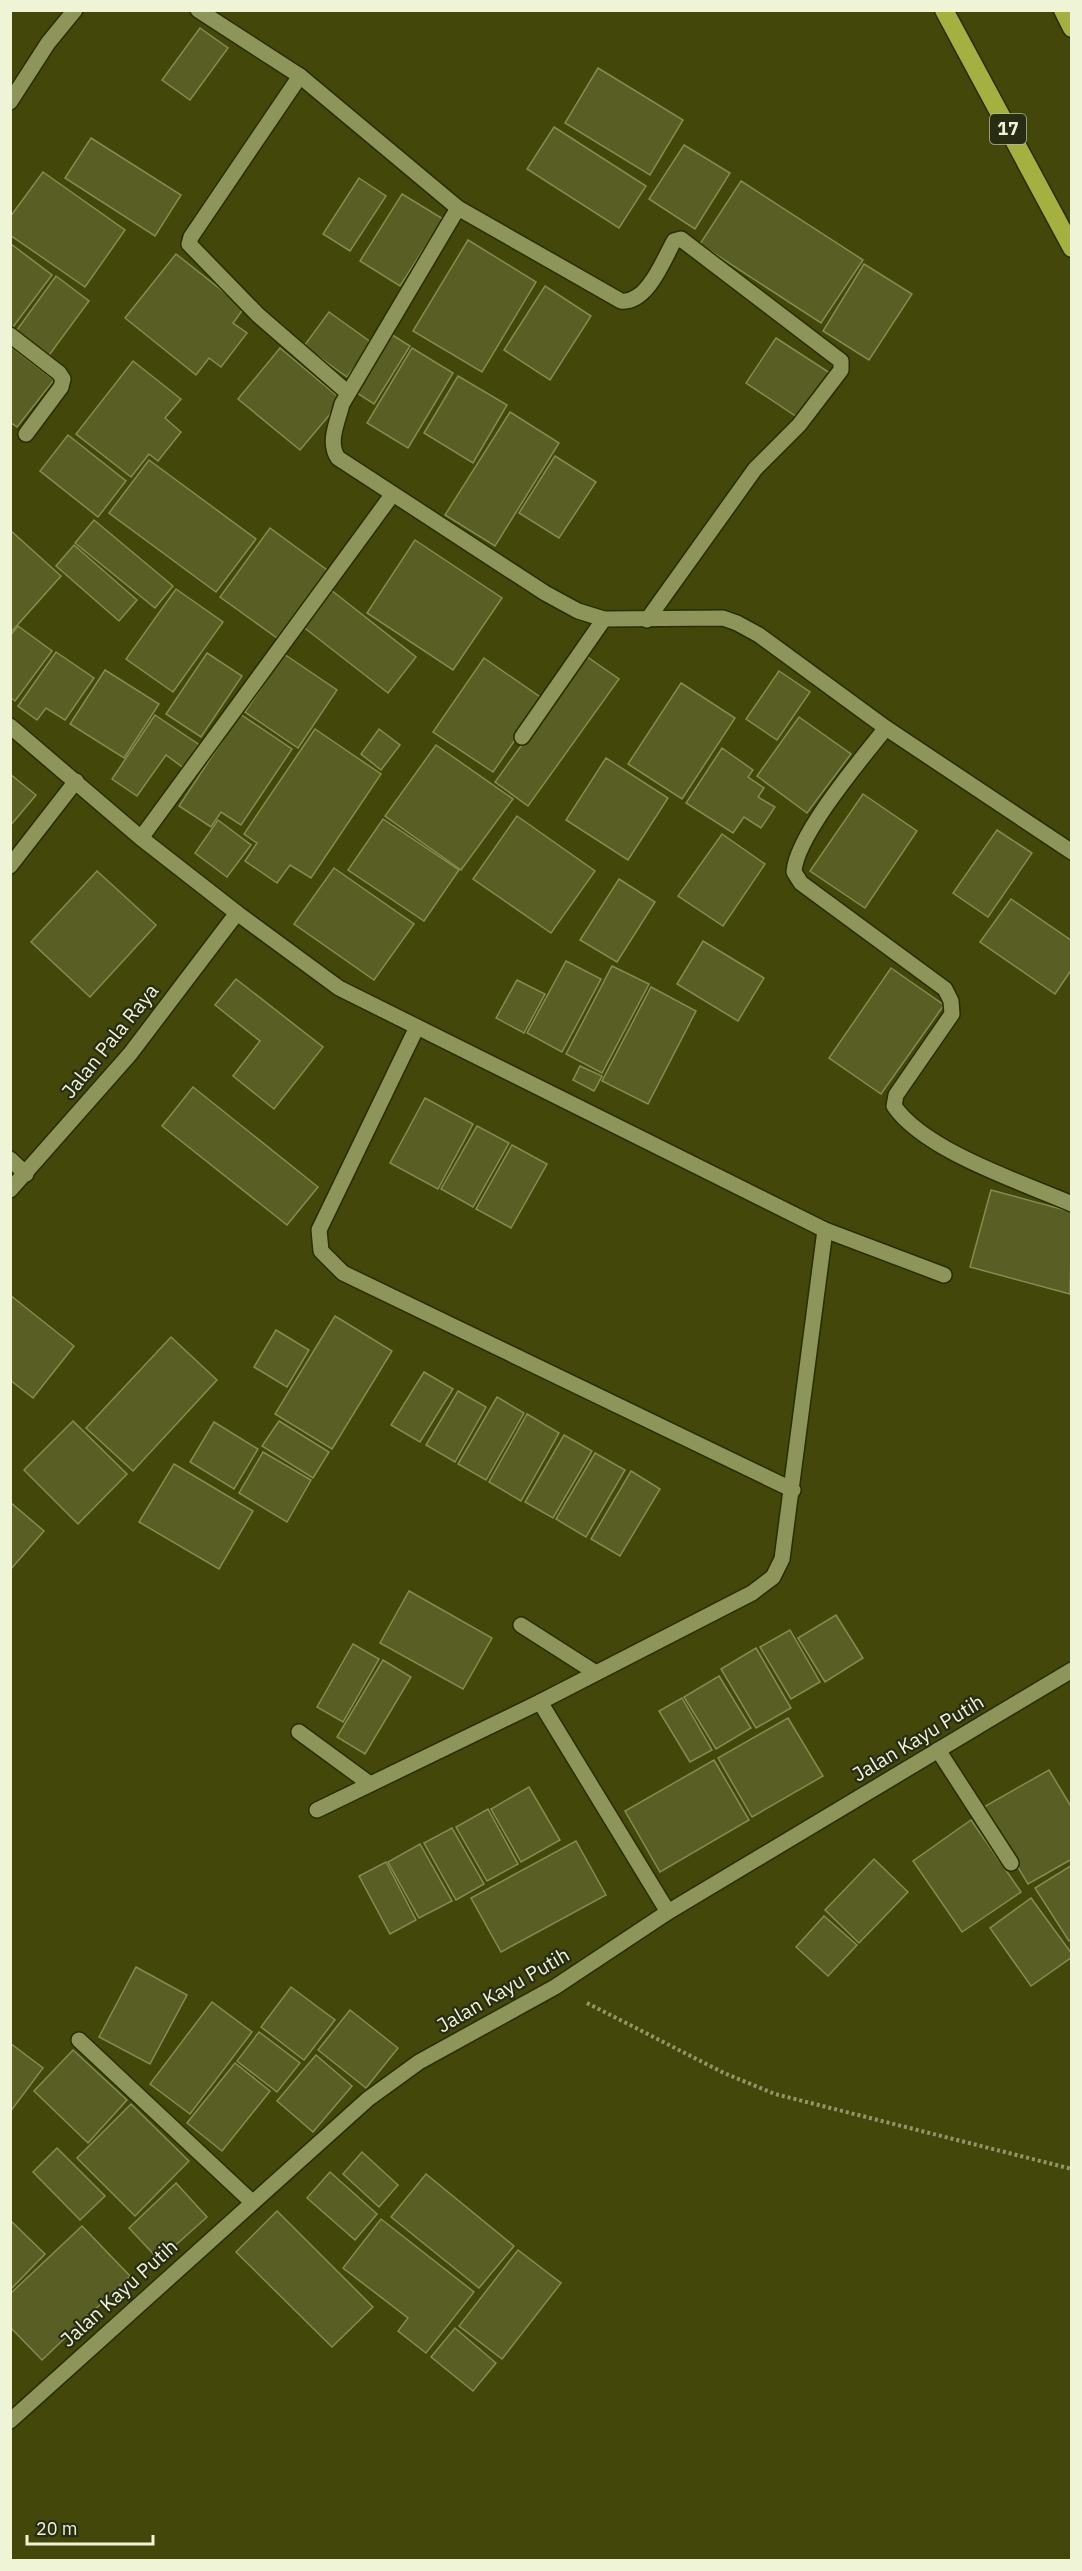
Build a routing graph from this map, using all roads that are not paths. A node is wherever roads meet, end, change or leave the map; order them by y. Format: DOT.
graph roads {
  1 [pos="75,10"];
  2 [pos="198,10"];
  3 [pos="944,10"];
  4 [pos="1063,10"];
  5 [pos="1071,28"];
  6 [pos="300,76"];
  7 [pos="10,102"];
  8 [pos="458,208"];
  9 [pos="1071,248"];
  10 [pos="10,335"];
  11 [pos="348,393"];
  12 [pos="26,434"];
  13 [pos="392,495"];
  14 [pos="604,619"];
  15 [pos="647,620"];
  16 [pos="886,728"];
  17 [pos="13,732"];
  18 [pos="522,737"];
  19 [pos="76,781"];
  20 [pos="141,838"];
  21 [pos="1071,852"];
  22 [pos="10,866"];
  23 [pos="237,913"];
  24 [pos="417,1027"];
  25 [pos="10,1159"];
  26 [pos="26,1174"];
  27 [pos="10,1190"];
  28 [pos="1071,1204"];
  29 [pos="825,1230"];
  30 [pos="944,1275"];
  31 [pos="793,1490"];
  32 [pos="521,1625"];
  33 [pos="1071,1670"];
  34 [pos="596,1673"];
  35 [pos="540,1702"];
  36 [pos="299,1732"];
  37 [pos="938,1750"];
  38 [pos="370,1784"];
  39 [pos="317,1810"];
  40 [pos="1011,1863"];
  41 [pos="668,1912"];
  42 [pos="79,2040"];
  43 [pos="252,2202"];
  44 [pos="10,2421"];
  1 -- 7 [label="street"];
  2 -- 6 [label="street"];
  3 -- 9 [label="highway, 17"];
  4 -- 5 [label="highway"];
  6 -- 8 [label="street"];
  6 -- 11 [label="street"];
  8 -- 11 [label="street"];
  8 -- 15 [label="street"];
  10 -- 12 [label="street"];
  11 -- 13 [label="street"];
  13 -- 14 [label="street"];
  13 -- 20 [label="street"];
  14 -- 15 [label="street"];
  14 -- 18 [label="street"];
  15 -- 16 [label="street"];
  16 -- 21 [label="street"];
  16 -- 28 [label="street"];
  17 -- 19 [label="street"];
  19 -- 20 [label="street"];
  19 -- 22 [label="street"];
  20 -- 23 [label="street"];
  23 -- 24 [label="street"];
  23 -- 26 [label="street, Jalan Pala Raya"];
  24 -- 29 [label="street"];
  24 -- 31 [label="street"];
  25 -- 26 [label="street"];
  26 -- 27 [label="street, Jalan Pala Raya"];
  29 -- 30 [label="street"];
  29 -- 31 [label="street"];
  31 -- 34 [label="street"];
  32 -- 34 [label="street"];
  33 -- 37 [label="street, Jalan Kayu Putih"];
  34 -- 35 [label="street"];
  35 -- 38 [label="street"];
  35 -- 41 [label="street"];
  36 -- 38 [label="street"];
  37 -- 40 [label="street"];
  37 -- 41 [label="street, Jalan Kayu Putih"];
  38 -- 39 [label="street"];
  41 -- 43 [label="street, Jalan Kayu Putih"];
  42 -- 43 [label="street"];
  43 -- 44 [label="street, Jalan Kayu Putih"];
}
